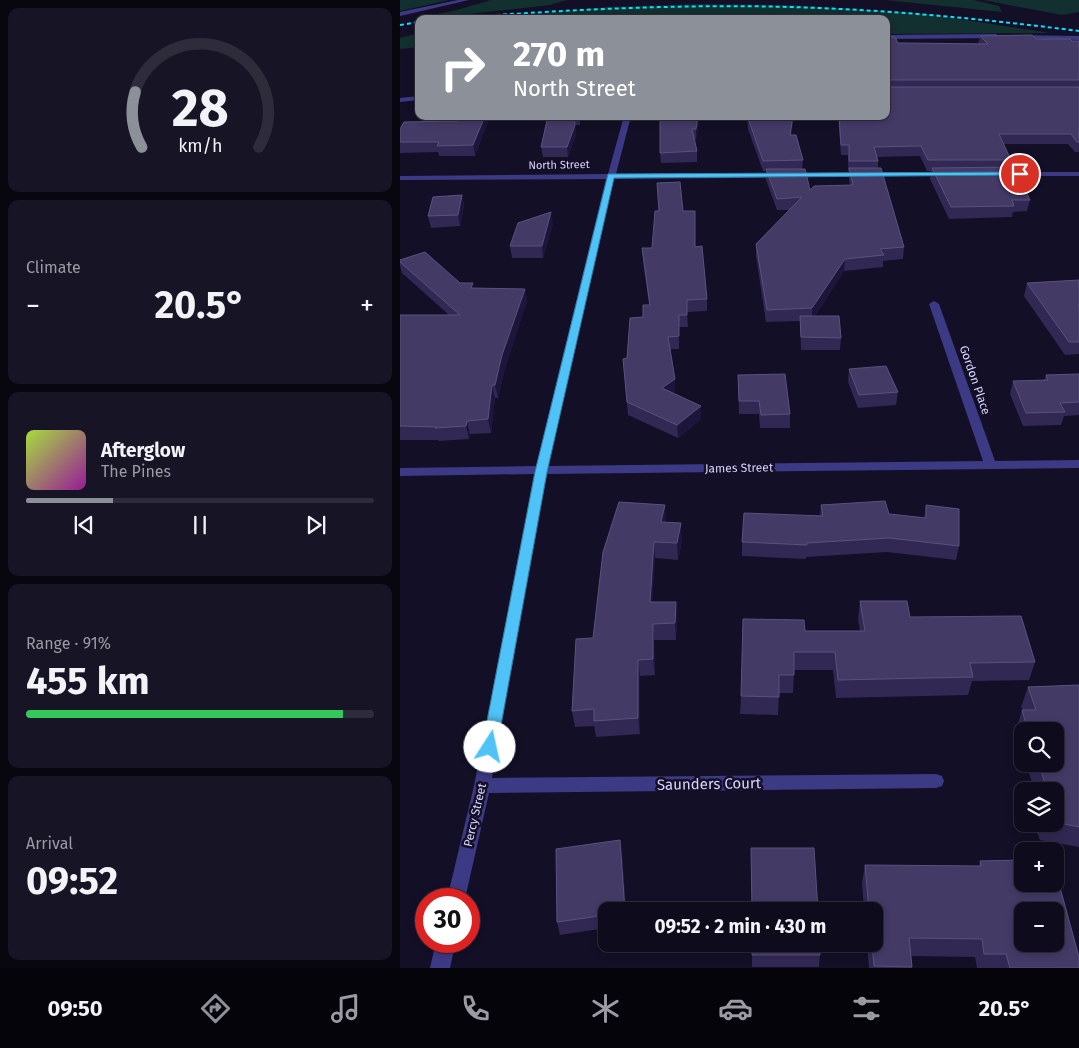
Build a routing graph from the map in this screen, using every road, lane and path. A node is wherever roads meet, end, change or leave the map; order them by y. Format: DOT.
graph roads {
  1 [pos="466,0"];
  2 [pos="400,14"];
  3 [pos="1001,36"];
  4 [pos="1010,36"];
  5 [pos="890,37"];
  6 [pos="1079,38"];
  7 [pos="415,98"];
  8 [pos="400,100"];
  9 [pos="627,120"];
  10 [pos="960,174"];
  11 [pos="990,174"];
  12 [pos="1079,174"];
  13 [pos="611,176"];
  14 [pos="400,178"];
  15 [pos="934,304"];
  16 [pos="1079,464"];
  17 [pos="990,465"];
  18 [pos="400,472"];
  19 [pos="541,472"];
  20 [pos="936,781"];
  21 [pos="482,786"];
  22 [pos="459,888"];
  23 [pos="443,953"];
  24 [pos="440,968"];
  1 -- 2 [label="street"];
  3 -- 5 [label="street"];
  4 -- 6 [label="street"];
  7 -- 8 [label="street"];
  9 -- 13 [label="street, Percy Street"];
  10 -- 13 [label="street, North Street"];
  11 -- 12 [label="street"];
  13 -- 14 [label="street, North Street"];
  13 -- 19 [label="street, Percy Street"];
  15 -- 17 [label="street, Gordon Place"];
  16 -- 17 [label="street, James Street"];
  17 -- 19 [label="street, James Street"];
  18 -- 19 [label="street, James Street"];
  19 -- 21 [label="street, Percy Street"];
  20 -- 21 [label="street, Saunders Court"];
  21 -- 22 [label="street, Percy Street"];
  23 -- 24 [label="street"];
}
